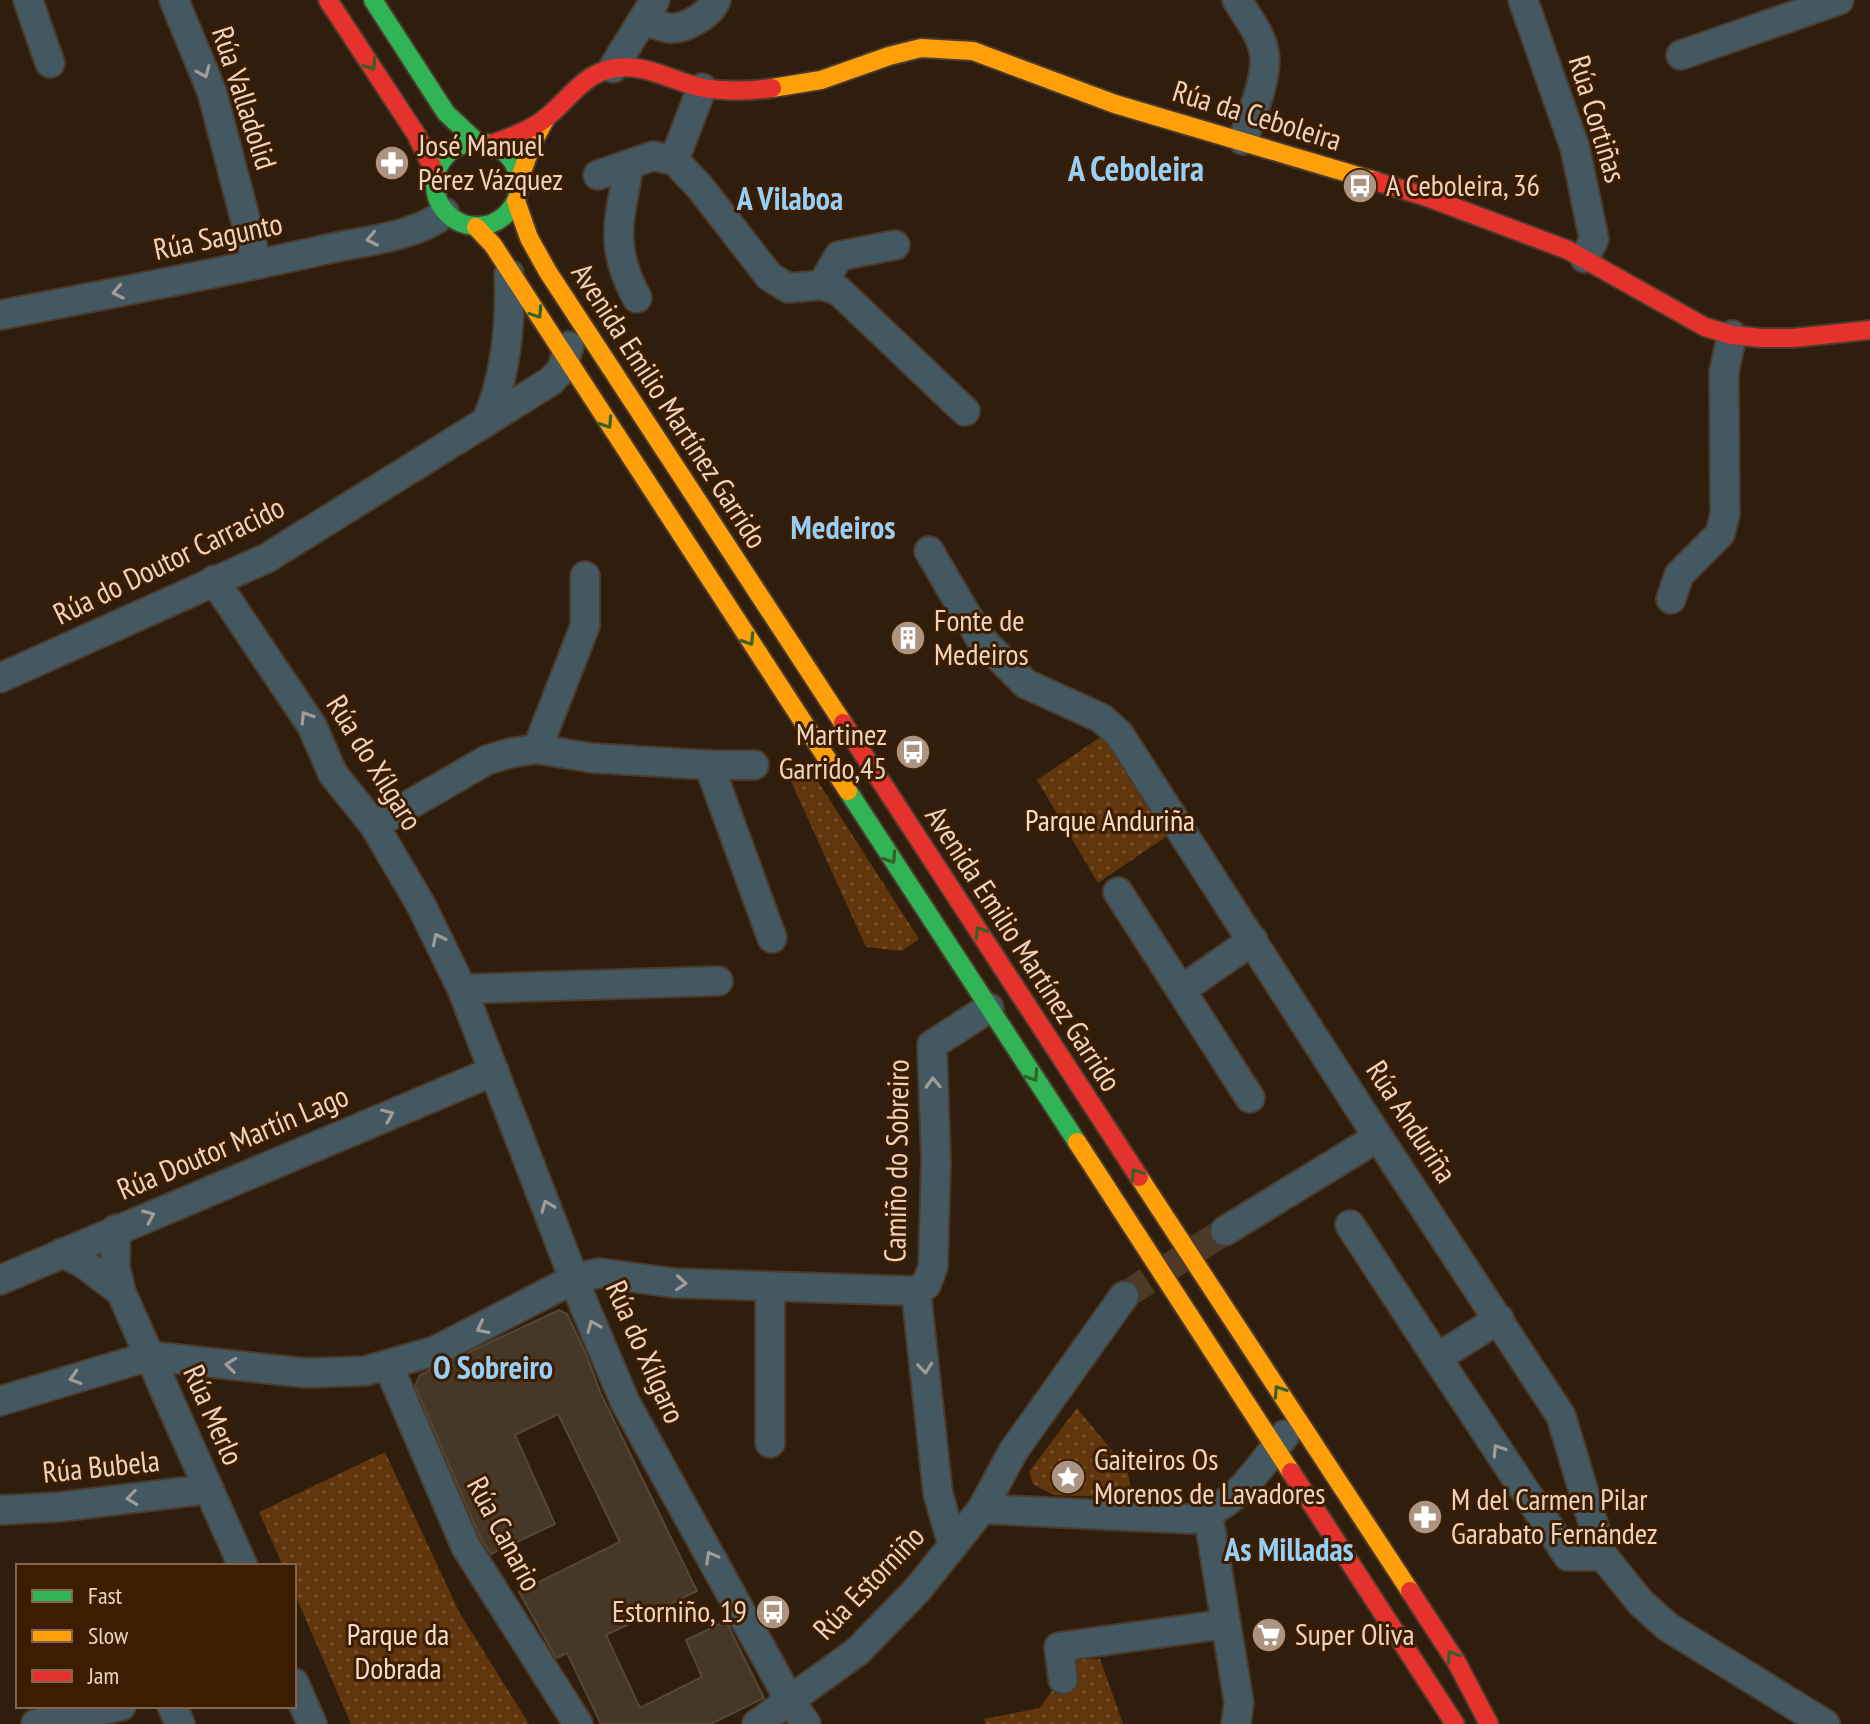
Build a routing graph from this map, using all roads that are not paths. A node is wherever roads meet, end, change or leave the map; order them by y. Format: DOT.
graph roads {
  1 [pos="28,0"];
  2 [pos="174,0"];
  3 [pos="328,0"];
  4 [pos="373,0"];
  5 [pos="716,0"];
  6 [pos="1237,0"];
  7 [pos="1523,0"];
  8 [pos="1839,0"];
  9 [pos="650,10"];
  10 [pos="1681,55"];
  11 [pos="50,63"];
  12 [pos="613,68"];
  13 [pos="702,88"];
  14 [pos="546,118"];
  15 [pos="1243,140"];
  16 [pos="484,143"];
  17 [pos="674,160"];
  18 [pos="629,166"];
  19 [pos="435,173"];
  20 [pos="598,175"];
  21 [pos="519,180"];
  22 [pos="516,201"];
  23 [pos="445,213"];
  24 [pos="476,227"];
  25 [pos="895,245"];
  26 [pos="1585,258"];
  27 [pos="257,264"];
  28 [pos="508,269"];
  29 [pos="822,285"];
  30 [pos="637,298"];
  31 [pos="573,309"];
  32 [pos="0,315"];
  33 [pos="1870,330"];
  34 [pos="1732,335"];
  35 [pos="558,369"];
  36 [pos="582,385"];
  37 [pos="965,411"];
  38 [pos="486,422"];
  39 [pos="929,551"];
  40 [pos="585,576"];
  41 [pos="214,580"];
  42 [pos="1671,599"];
  43 [pos="3,669"];
  44 [pos="537,749"];
  45 [pos="709,765"];
  46 [pos="754,765"];
  47 [pos="374,825"];
  48 [pos="1118,892"];
  49 [pos="772,938"];
  50 [pos="1253,940"];
  51 [pos="718,981"];
  52 [pos="462,989"];
  53 [pos="1181,990"];
  54 [pos="989,1008"];
  55 [pos="494,1071"];
  56 [pos="1250,1098"];
  57 [pos="1378,1137"];
  58 [pos="1350,1225"];
  59 [pos="116,1229"];
  60 [pos="1225,1231"];
  61 [pos="62,1253"];
  62 [pos="576,1278"];
  63 [pos="0,1280"];
  64 [pos="770,1287"];
  65 [pos="916,1291"];
  66 [pos="121,1292"];
  67 [pos="1124,1296"];
  68 [pos="1499,1319"];
  69 [pos="150,1356"];
  70 [pos="1437,1358"];
  71 [pos="388,1365"];
  72 [pos="0,1401"];
  73 [pos="1295,1417"];
  74 [pos="770,1443"];
  75 [pos="1275,1447"];
  76 [pos="209,1489"];
  77 [pos="982,1509"];
  78 [pos="0,1510"];
  79 [pos="1208,1514"];
  80 [pos="953,1546"];
  81 [pos="1603,1556"];
  82 [pos="242,1564"];
  83 [pos="1226,1624"];
  84 [pos="1063,1679"];
  85 [pos="296,1688"];
  86 [pos="1436,1693"];
  87 [pos="789,1699"];
  88 [pos="112,1708"];
  89 [pos="36,1724"];
  90 [pos="312,1724"];
  91 [pos="578,1724"];
  92 [pos="757,1724"];
  93 [pos="806,1724"];
  94 [pos="1236,1724"];
  95 [pos="1447,1724"];
  96 [pos="1455,1724"];
  97 [pos="1489,1724"];
  98 [pos="1825,1724"];
  1 -- 11 [label="street"];
  2 -- 27 [label="street, Rúa Valladolid, one-way"];
  3 -- 19 [label="main road, one-way"];
  4 -- 16 [label="main road"];
  5 -- 9 [label="street"];
  6 -- 15 [label="street"];
  7 -- 26 [label="street, Rúa Cortiñas"];
  8 -- 10 [label="street"];
  9 -- 12 [label="street"];
  12 -- 13 [label="main road, Rúa da Ceboleira"];
  12 -- 14 [label="main road"];
  13 -- 15 [label="main road, Rúa da Ceboleira"];
  13 -- 17 [label="street"];
  14 -- 16 [label="main road"];
  14 -- 21 [label="main road"];
  15 -- 26 [label="main road, Rúa da Ceboleira"];
  16 -- 19 [label="main road"];
  16 -- 21 [label="main road"];
  17 -- 18 [label="street"];
  17 -- 29 [label="street"];
  18 -- 20 [label="street"];
  18 -- 30 [label="street"];
  19 -- 23 [label="main road"];
  21 -- 22 [label="main road"];
  22 -- 24 [label="main road"];
  22 -- 31 [label="main road, Avenida Emilio Martínez Garrido"];
  23 -- 24 [label="main road"];
  23 -- 27 [label="street, Rúa Sagunto, one-way"];
  24 -- 28 [label="main road"];
  25 -- 29 [label="street"];
  26 -- 34 [label="main road, Rúa da Ceboleira"];
  27 -- 32 [label="street, Rúa Sagunto, one-way"];
  28 -- 35 [label="main road, one-way"];
  28 -- 38 [label="street"];
  29 -- 37 [label="street"];
  31 -- 35 [label="street"];
  73 -- 31 [label="main road, Avenida Emilio Martínez Garrido, one-way"];
  33 -- 34 [label="main road, Rúa da Ceboleira"];
  34 -- 42 [label="street"];
  35 -- 36 [label="street"];
  35 -- 38 [label="street, Rúa do Doutor Carracido"];
  36 -- 54 [label="main road, Avenida Emilio Martínez Garrido, one-way"];
  38 -- 41 [label="street, Rúa do Doutor Carracido"];
  39 -- 50 [label="street, Rúa Anduriña"];
  40 -- 44 [label="street"];
  41 -- 43 [label="street, Rúa do Doutor Carracido"];
  47 -- 41 [label="street, Rúa do Xílgaro, one-way"];
  44 -- 45 [label="street"];
  44 -- 47 [label="street"];
  45 -- 46 [label="street"];
  45 -- 49 [label="street"];
  52 -- 47 [label="street, Rúa do Xílgaro, one-way"];
  48 -- 53 [label="street"];
  50 -- 53 [label="street"];
  50 -- 57 [label="street, Rúa Anduriña"];
  51 -- 52 [label="street"];
  52 -- 55 [label="street, Rúa do Xílgaro"];
  53 -- 56 [label="street"];
  65 -- 54 [label="street, Camiño do Sobreiro, one-way"];
  54 -- 75 [label="main road, Avenida Emilio Martínez Garrido, one-way"];
  59 -- 55 [label="street, Rúa Doutor Martín Lago, one-way"];
  62 -- 55 [label="street, Rúa do Xílgaro, one-way"];
  57 -- 60 [label="street"];
  57 -- 68 [label="street, Rúa Anduriña"];
  58 -- 70 [label="street"];
  59 -- 61 [label="street, Rúa Doutor Martín Lago"];
  59 -- 66 [label="street, Rúa Merlo"];
  61 -- 63 [label="street, Rúa Doutor Martín Lago"];
  61 -- 66 [label="street, Rúa Merlo"];
  62 -- 64 [label="street, Camiño do Sobreiro, one-way"];
  62 -- 71 [label="street, one-way"];
  87 -- 62 [label="street, Rúa do Xílgaro, one-way"];
  64 -- 65 [label="street, Camiño do Sobreiro"];
  64 -- 74 [label="street"];
  65 -- 80 [label="street, Camiño do Sobreiro, one-way"];
  66 -- 69 [label="street, Rúa Merlo"];
  67 -- 77 [label="street, Rúa Estorniño"];
  68 -- 70 [label="street"];
  68 -- 81 [label="street, Rúa Anduriña"];
  71 -- 69 [label="street, one-way"];
  69 -- 72 [label="street, one-way"];
  69 -- 76 [label="street, Rúa Merlo"];
  81 -- 70 [label="street, one-way"];
  71 -- 91 [label="street, Rúa Canario"];
  73 -- 75 [label="street"];
  97 -- 73 [label="main road, Avenida Emilio Martínez Garrido, one-way"];
  75 -- 79 [label="street"];
  75 -- 86 [label="main road, Avenida Emilio Martínez Garrido"];
  76 -- 78 [label="street, Rúa Bubela, one-way"];
  76 -- 82 [label="street, Rúa Merlo"];
  77 -- 79 [label="street"];
  77 -- 80 [label="street, Rúa Estorniño"];
  79 -- 83 [label="street"];
  80 -- 87 [label="street, Rúa Estorniño"];
  81 -- 98 [label="street, Rúa Anduriña"];
  83 -- 84 [label="street"];
  83 -- 94 [label="street"];
  85 -- 90 [label="street"];
  86 -- 95 [label="main road"];
  86 -- 96 [label="main road"];
  87 -- 92 [label="street, Rúa Estorniño"];
  87 -- 93 [label="street, Rúa do Xílgaro"];
  88 -- 89 [label="street"];
}
